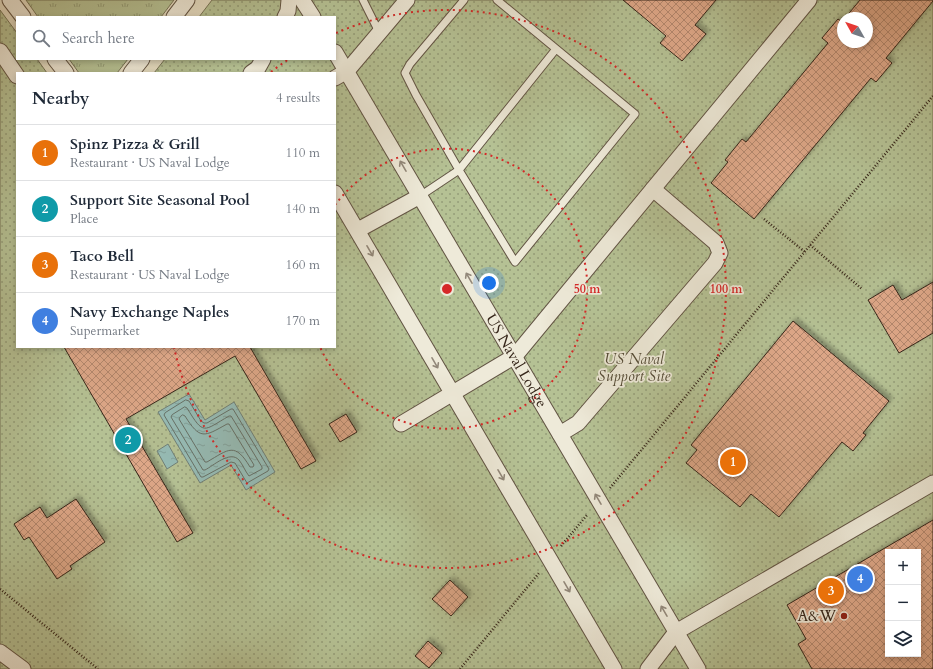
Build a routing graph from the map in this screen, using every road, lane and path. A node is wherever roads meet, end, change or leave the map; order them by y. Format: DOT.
graph roads {
  1 [pos="10,0"];
  2 [pos="188,0"];
  3 [pos="289,0"];
  4 [pos="302,0"];
  5 [pos="363,0"];
  6 [pos="407,0"];
  7 [pos="464,0"];
  8 [pos="497,0"];
  9 [pos="809,0"];
  10 [pos="22,16"];
  11 [pos="175,16"];
  12 [pos="286,16"];
  13 [pos="312,16"];
  14 [pos="380,32"];
  15 [pos="556,49"];
  16 [pos="0,51"];
  17 [pos="336,56"];
  18 [pos="56,60"];
  19 [pos="141,60"];
  20 [pos="65,72"];
  21 [pos="132,72"];
  22 [pos="16,75"];
  23 [pos="341,75"];
  24 [pos="933,96"];
  25 [pos="459,170"];
  26 [pos="653,189"];
  27 [pos="336,196"];
  28 [pos="420,196"];
  29 [pos="764,219"];
  30 [pos="358,230"];
  31 [pos="810,245"];
  32 [pos="804,252"];
  33 [pos="862,288"];
  34 [pos="515,356"];
  35 [pos="453,393"];
  36 [pos="401,424"];
  37 [pos="560,434"];
  38 [pos="933,483"];
  39 [pos="599,500"];
  40 [pos="550,560"];
  41 [pos="0,588"];
  42 [pos="676,632"];
  43 [pos="0,652"];
  44 [pos="23,669"];
  45 [pos="98,669"];
  46 [pos="460,669"];
  47 [pos="614,669"];
  48 [pos="648,669"];
  49 [pos="698,669"];
  1 -- 10 [label="street"];
  2 -- 11 [label="street"];
  3 -- 12 [label="street"];
  4 -- 13 [label="street"];
  5 -- 14 [label="lane"];
  6 -- 14 [label="street"];
  7 -- 25 [label="lane"];
  8 -- 15 [label="lane"];
  9 -- 26 [label="street"];
  14 -- 23 [label="street"];
  15 -- 25 [label="lane"];
  15 -- 25 [label="lane"];
  16 -- 22 [label="street"];
  17 -- 23 [label="street, US Naval Lodge"];
  18 -- 20 [label="street"];
  19 -- 21 [label="street"];
  28 -- 23 [label="street, US Naval Lodge, one-way"];
  24 -- 31 [label="path"];
  25 -- 28 [label="lane"];
  26 -- 34 [label="street"];
  26 -- 37 [label="street"];
  27 -- 30 [label="street"];
  28 -- 30 [label="street"];
  34 -- 28 [label="street, US Naval Lodge, one-way"];
  29 -- 32 [label="path"];
  30 -- 35 [label="street, one-way"];
  31 -- 32 [label="path"];
  31 -- 33 [label="path"];
  32 -- 39 [label="path"];
  34 -- 35 [label="street"];
  34 -- 37 [label="street, US Naval Lodge"];
  35 -- 36 [label="street"];
  35 -- 40 [label="street, one-way"];
  39 -- 37 [label="street, US Naval Lodge, one-way"];
  38 -- 42 [label="street"];
  39 -- 40 [label="path"];
  42 -- 39 [label="street, US Naval Lodge, one-way"];
  40 -- 46 [label="path"];
  40 -- 47 [label="street, one-way"];
  41 -- 45 [label="path"];
  42 -- 48 [label="street"];
  42 -- 49 [label="street, US Naval Lodge"];
  43 -- 44 [label="street"];
}
